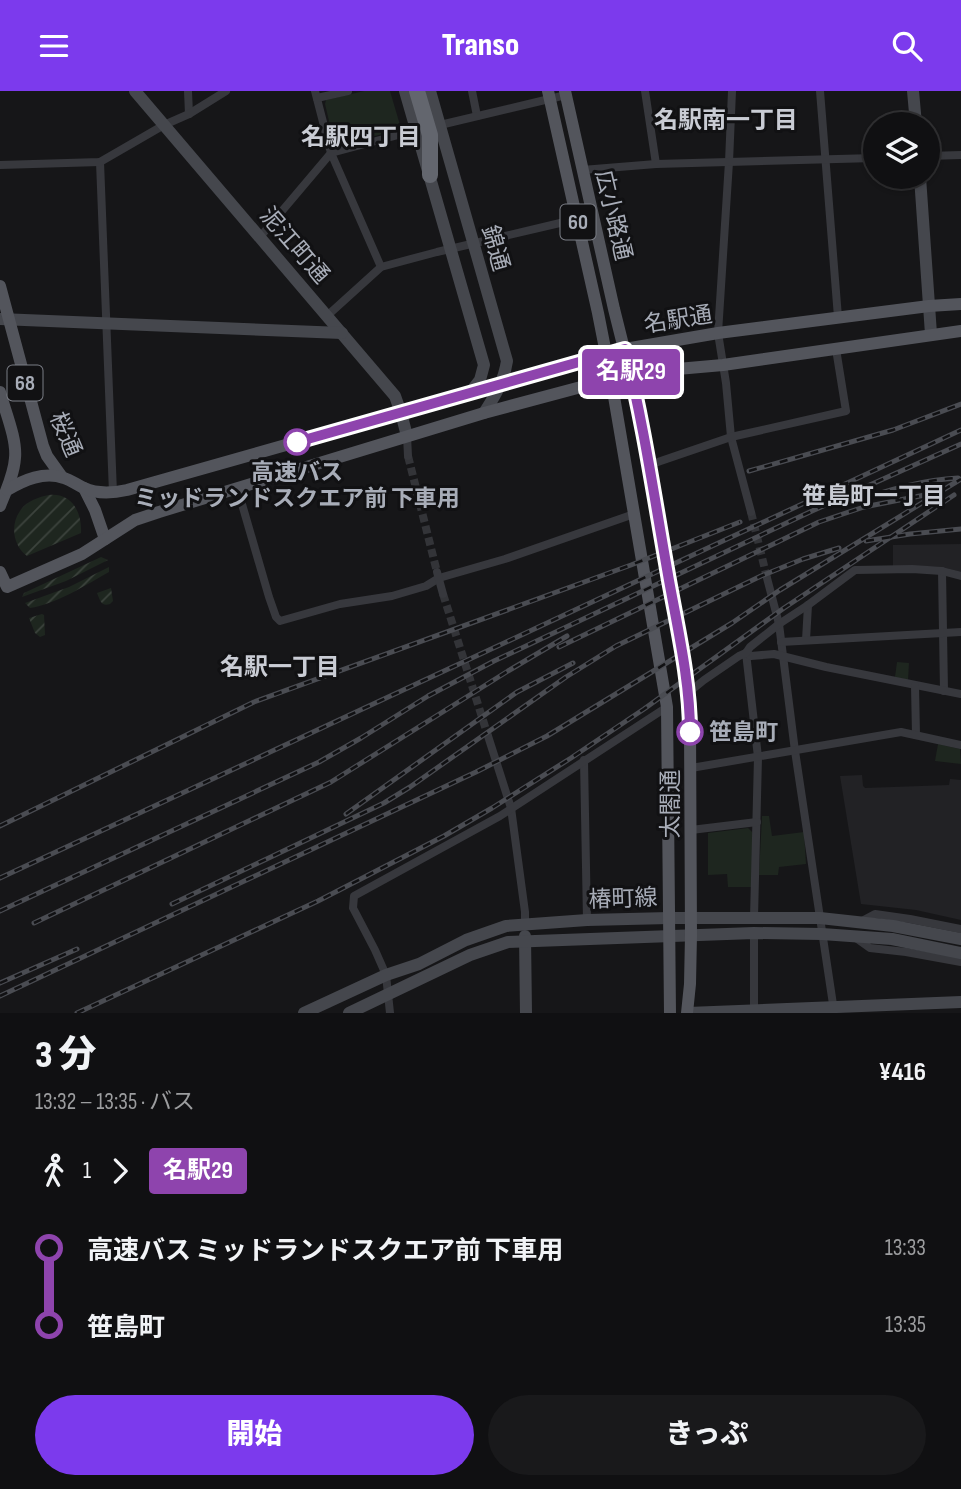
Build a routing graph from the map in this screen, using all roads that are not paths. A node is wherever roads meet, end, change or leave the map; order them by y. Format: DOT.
graph roads {
  1 [pos="135,91"];
  2 [pos="188,91"];
  3 [pos="226,91"];
  4 [pos="348,91"];
  5 [pos="405,91"];
  6 [pos="472,91"];
  7 [pos="645,91"];
  8 [pos="732,91"];
  9 [pos="820,91"];
  10 [pos="913,91"];
  11 [pos="566,93"];
  12 [pos="316,95"];
  13 [pos="549,95"];
  14 [pos="423,96"];
  15 [pos="915,112"];
  16 [pos="189,114"];
  17 [pos="477,116"];
  18 [pos="164,125"];
  19 [pos="440,125"];
  20 [pos="417,130"];
  21 [pos="331,153"];
  22 [pos="961,155"];
  23 [pos="940,156"];
  24 [pos="863,158"];
  25 [pos="826,159"];
  26 [pos="100,162"];
  27 [pos="729,162"];
  28 [pos="656,164"];
  29 [pos="0,165"];
  30 [pos="582,170"];
  31 [pos="430,175"];
  32 [pos="921,189"];
  33 [pos="577,219"];
  34 [pos="260,237"];
  35 [pos="473,244"];
  36 [pos="452,249"];
  37 [pos="382,267"];
  38 [pos="0,286"];
  39 [pos="961,304"];
  40 [pos="929,306"];
  41 [pos="328,315"];
  42 [pos="838,317"];
  43 [pos="4,319"];
  44 [pos="106,323"];
  45 [pos="961,331"];
  46 [pos="342,333"];
  47 [pos="718,333"];
  48 [pos="931,334"];
  49 [pos="625,349"];
  50 [pos="836,349"];
  51 [pos="606,354"];
  52 [pos="723,365"];
  53 [pos="632,376"];
  54 [pos="611,379"];
  55 [pos="501,383"];
  56 [pos="470,393"];
  57 [pos="1,399"];
  58 [pos="484,412"];
  59 [pos="401,413"];
  60 [pos="407,436"];
  61 [pos="731,437"];
  62 [pos="408,456"];
  63 [pos="649,465"];
  64 [pos="62,477"];
  65 [pos="237,487"];
  66 [pos="84,488"];
  67 [pos="7,490"];
  68 [pos="113,493"];
  69 [pos="0,506"];
  70 [pos="751,512"];
  71 [pos="634,514"];
  72 [pos="105,539"];
  73 [pos="942,571"];
  74 [pos="0,572"];
  75 [pos="438,575"];
  76 [pos="961,576"];
  77 [pos="767,578"];
  78 [pos="4,588"];
  79 [pos="443,594"];
  80 [pos="808,605"];
  81 [pos="779,624"];
  82 [pos="961,632"];
  83 [pos="944,633"];
  84 [pos="806,640"];
  85 [pos="781,642"];
  86 [pos="746,653"];
  87 [pos="783,656"];
  88 [pos="915,686"];
  89 [pos="944,691"];
  90 [pos="688,693"];
  91 [pos="961,694"];
  92 [pos="667,707"];
  93 [pos="916,735"];
  94 [pos="488,736"];
  95 [pos="961,745"];
  96 [pos="795,751"];
  97 [pos="758,757"];
  98 [pos="584,760"];
  99 [pos="691,768"];
  100 [pos="511,808"];
  101 [pos="757,822"];
  102 [pos="691,830"];
  103 [pos="668,918"];
  104 [pos="691,918"];
  105 [pos="754,918"];
  106 [pos="820,918"];
  107 [pos="587,920"];
  108 [pos="862,921"];
  109 [pos="525,924"];
  110 [pos="961,929"];
  111 [pos="754,933"];
  112 [pos="822,933"];
  113 [pos="691,935"];
  114 [pos="669,936"];
  115 [pos="854,936"];
  116 [pos="961,939"];
  117 [pos="525,941"];
  118 [pos="961,953"];
  119 [pos="961,962"];
  120 [pos="386,975"];
  121 [pos="389,994"];
  122 [pos="961,1002"];
  123 [pos="834,1010"];
  124 [pos="755,1012"];
  125 [pos="304,1013"];
  126 [pos="349,1013"];
  127 [pos="390,1013"];
  128 [pos="526,1013"];
  129 [pos="670,1013"];
  130 [pos="688,1013"];
  1 -- 18 [label="street, 泥江町通"];
  2 -- 16 [label="street"];
  3 -- 16 [label="street"];
  4 -- 12 [label="street"];
  5 -- 20 [label="street, 錦通"];
  6 -- 17 [label="street"];
  7 -- 28 [label="street"];
  8 -- 27 [label="street"];
  9 -- 25 [label="street"];
  10 -- 15 [label="street"];
  11 -- 13 [label="street"];
  11 -- 30 [label="main road, 広小路通 / 60"];
  12 -- 21 [label="street"];
  13 -- 17 [label="street"];
  13 -- 33 [label="main road, 広小路通 / 60"];
  14 -- 19 [label="street, 錦通"];
  14 -- 31 [label="highway"];
  16 -- 18 [label="street"];
  17 -- 19 [label="street"];
  18 -- 26 [label="street"];
  18 -- 34 [label="street, 泥江町通"];
  19 -- 35 [label="street, 錦通"];
  20 -- 21 [label="street"];
  20 -- 31 [label="street, 錦通"];
  21 -- 34 [label="street"];
  21 -- 37 [label="street"];
  22 -- 23 [label="street"];
  24 -- 25 [label="street"];
  25 -- 27 [label="street"];
  25 -- 42 [label="street"];
  26 -- 29 [label="street"];
  26 -- 44 [label="street"];
  27 -- 28 [label="street"];
  27 -- 47 [label="street"];
  28 -- 30 [label="street"];
  30 -- 49 [label="main road, 広小路通 / 60"];
  31 -- 36 [label="street, 錦通"];
  32 -- 40 [label="street"];
  33 -- 35 [label="street"];
  33 -- 51 [label="main road, 広小路通 / 60"];
  34 -- 41 [label="street, 泥江町通"];
  35 -- 36 [label="street"];
  35 -- 55 [label="street, 錦通"];
  36 -- 37 [label="street"];
  36 -- 56 [label="street, 錦通"];
  37 -- 41 [label="street"];
  38 -- 43 [label="main road, 桜通 / 68"];
  39 -- 40 [label="main road, 名駅通"];
  40 -- 42 [label="main road, 名駅通"];
  40 -- 48 [label="street"];
  41 -- 46 [label="street, 泥江町通"];
  42 -- 47 [label="main road, 名駅通"];
  43 -- 44 [label="street"];
  43 -- 64 [label="main road, 桜通 / 68"];
  44 -- 46 [label="street"];
  44 -- 68 [label="street"];
  45 -- 48 [label="main road"];
  46 -- 59 [label="street, 泥江町通"];
  47 -- 49 [label="main road, 名駅通"];
  47 -- 52 [label="street"];
  48 -- 50 [label="main road"];
  49 -- 51 [label="main road, 名駅通"];
  49 -- 53 [label="main road, 太閤通"];
  50 -- 52 [label="main road"];
  50 -- 61 [label="street"];
  51 -- 54 [label="main road, 広小路通 / 60"];
  51 -- 55 [label="main road, 名駅通"];
  52 -- 53 [label="main road"];
  52 -- 61 [label="street"];
  53 -- 54 [label="main road"];
  53 -- 63 [label="main road, 太閤通"];
  54 -- 58 [label="main road"];
  54 -- 71 [label="main road, 太閤通"];
  55 -- 56 [label="main road, 名駅通"];
  55 -- 58 [label="street, 錦通"];
  56 -- 59 [label="main road, 名駅通"];
  57 -- 67 [label="main road, 68"];
  58 -- 60 [label="main road"];
  59 -- 60 [label="street, 泥江町通"];
  59 -- 68 [label="main road, 名駅通"];
  60 -- 62 [label="street"];
  60 -- 65 [label="main road"];
  61 -- 63 [label="street"];
  61 -- 70 [label="street"];
  63 -- 90 [label="main road, 太閤通"];
  64 -- 66 [label="main road, 名駅通"];
  64 -- 67 [label="main road"];
  65 -- 72 [label="main road"];
  65 -- 75 [label="street"];
  66 -- 68 [label="main road, 名駅通"];
  66 -- 72 [label="main road"];
  67 -- 69 [label="main road, 68"];
  71 -- 75 [label="street"];
  71 -- 92 [label="main road, 太閤通"];
  72 -- 78 [label="main road"];
  73 -- 76 [label="street"];
  73 -- 80 [label="street"];
  73 -- 83 [label="street"];
  74 -- 78 [label="main road"];
  75 -- 79 [label="street"];
  77 -- 81 [label="street"];
  80 -- 81 [label="street"];
  80 -- 84 [label="street"];
  81 -- 85 [label="street"];
  81 -- 86 [label="street"];
  82 -- 83 [label="street"];
  83 -- 84 [label="street"];
  83 -- 89 [label="street"];
  84 -- 85 [label="street"];
  85 -- 87 [label="street"];
  86 -- 87 [label="street"];
  86 -- 90 [label="street"];
  86 -- 97 [label="street"];
  87 -- 88 [label="street"];
  87 -- 96 [label="street"];
  88 -- 89 [label="street"];
  88 -- 93 [label="street"];
  89 -- 91 [label="street"];
  90 -- 99 [label="main road, 太閤通"];
  92 -- 98 [label="street"];
  92 -- 103 [label="main road, 太閤通"];
  93 -- 95 [label="street"];
  93 -- 96 [label="street"];
  94 -- 100 [label="street"];
  96 -- 97 [label="street"];
  96 -- 106 [label="street"];
  97 -- 99 [label="street"];
  97 -- 101 [label="street"];
  98 -- 100 [label="street"];
  98 -- 107 [label="street"];
  99 -- 102 [label="main road, 太閤通"];
  100 -- 109 [label="street"];
  100 -- 120 [label="street"];
  101 -- 102 [label="street"];
  101 -- 105 [label="street"];
  102 -- 104 [label="main road, 太閤通"];
  103 -- 104 [label="street, 椿町線"];
  103 -- 107 [label="street, 椿町線"];
  103 -- 114 [label="main road, 太閤通"];
  104 -- 105 [label="street, 椿町線"];
  104 -- 113 [label="main road, 太閤通"];
  105 -- 106 [label="street, 椿町線"];
  106 -- 108 [label="street, 椿町線"];
  106 -- 112 [label="street"];
  107 -- 109 [label="street, 椿町線"];
  108 -- 110 [label="street"];
  108 -- 116 [label="street, 椿町線"];
  109 -- 117 [label="street"];
  109 -- 120 [label="street, 椿町線"];
  111 -- 112 [label="street, 椿町線"];
  111 -- 113 [label="street, 椿町線"];
  111 -- 124 [label="street"];
  112 -- 115 [label="street, 椿町線"];
  112 -- 123 [label="street"];
  113 -- 114 [label="street, 椿町線"];
  113 -- 130 [label="main road, 太閤通"];
  114 -- 117 [label="street, 椿町線"];
  114 -- 129 [label="main road, 太閤通"];
  115 -- 118 [label="street, 椿町線"];
  115 -- 119 [label="street"];
  117 -- 121 [label="street, 椿町線"];
  117 -- 128 [label="street"];
  120 -- 121 [label="street"];
  120 -- 125 [label="street, 椿町線"];
  121 -- 126 [label="street, 椿町線"];
  121 -- 127 [label="street"];
  122 -- 123 [label="street"];
  123 -- 124 [label="street"];
  124 -- 130 [label="street"];
}
